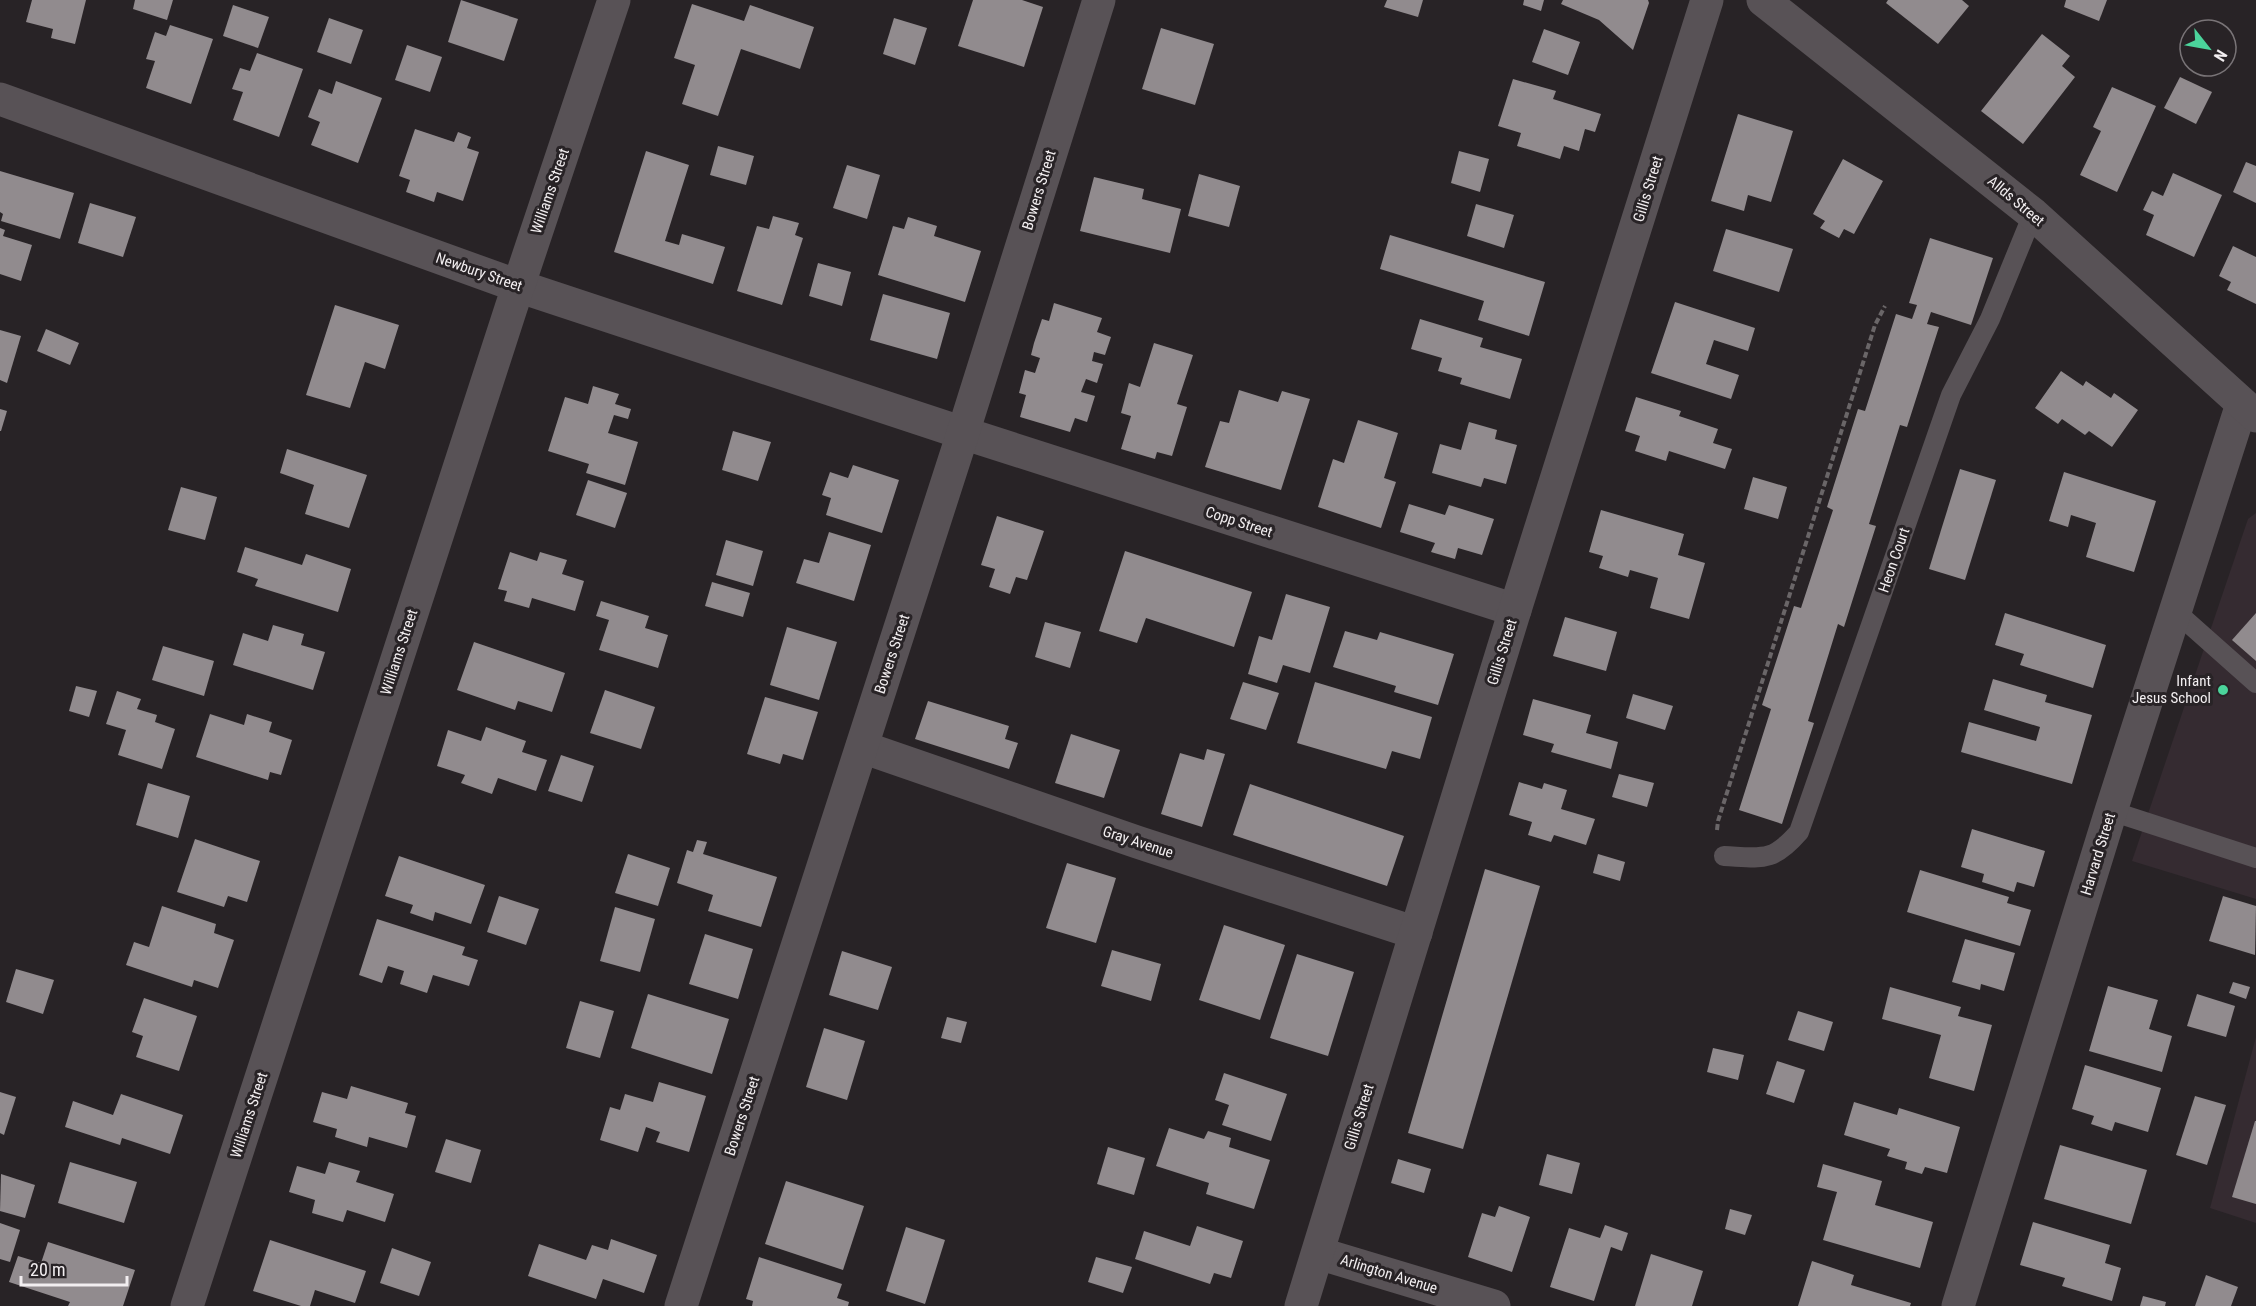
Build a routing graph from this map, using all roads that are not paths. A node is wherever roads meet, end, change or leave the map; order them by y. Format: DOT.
graph roads {
  1 [pos="614,0"];
  2 [pos="1099,0"];
  3 [pos="1707,0"];
  4 [pos="1763,0"];
  5 [pos="0,99"];
  6 [pos="2033,214"];
  7 [pos="518,286"];
  8 [pos="2249,410"];
  9 [pos="963,433"];
  10 [pos="1515,610"];
  11 [pos="2175,611"];
  12 [pos="2256,683"];
  13 [pos="862,747"];
  14 [pos="2111,811"];
  15 [pos="1724,856"];
  16 [pos="2256,858"];
  17 [pos="1416,933"];
  18 [pos="1317,1253"];
  19 [pos="186,1306"];
  20 [pos="681,1306"];
  21 [pos="1301,1306"];
  22 [pos="1494,1306"];
  23 [pos="1958,1306"];
  1 -- 7 [label="street, Williams Street"];
  2 -- 9 [label="street, Bowers Street"];
  3 -- 10 [label="street, Gillis Street"];
  4 -- 6 [label="street, Allds Street"];
  5 -- 7 [label="street, Newbury Street"];
  6 -- 8 [label="street, Allds Street"];
  6 -- 15 [label="lane, Heon Court"];
  7 -- 9 [label="street, Newbury Street"];
  7 -- 19 [label="street, Williams Street"];
  8 -- 11 [label="street, Harvard Street"];
  9 -- 10 [label="street, Copp Street"];
  9 -- 13 [label="street, Bowers Street"];
  10 -- 17 [label="street, Gillis Street"];
  11 -- 12 [label="lane"];
  11 -- 14 [label="street, Harvard Street"];
  13 -- 17 [label="street, Gray Avenue"];
  13 -- 20 [label="street, Bowers Street"];
  14 -- 16 [label="lane"];
  14 -- 23 [label="street, Harvard Street"];
  17 -- 18 [label="street, Gillis Street"];
  18 -- 21 [label="street, Gillis Street"];
  18 -- 22 [label="street, Arlington Avenue"];
}
